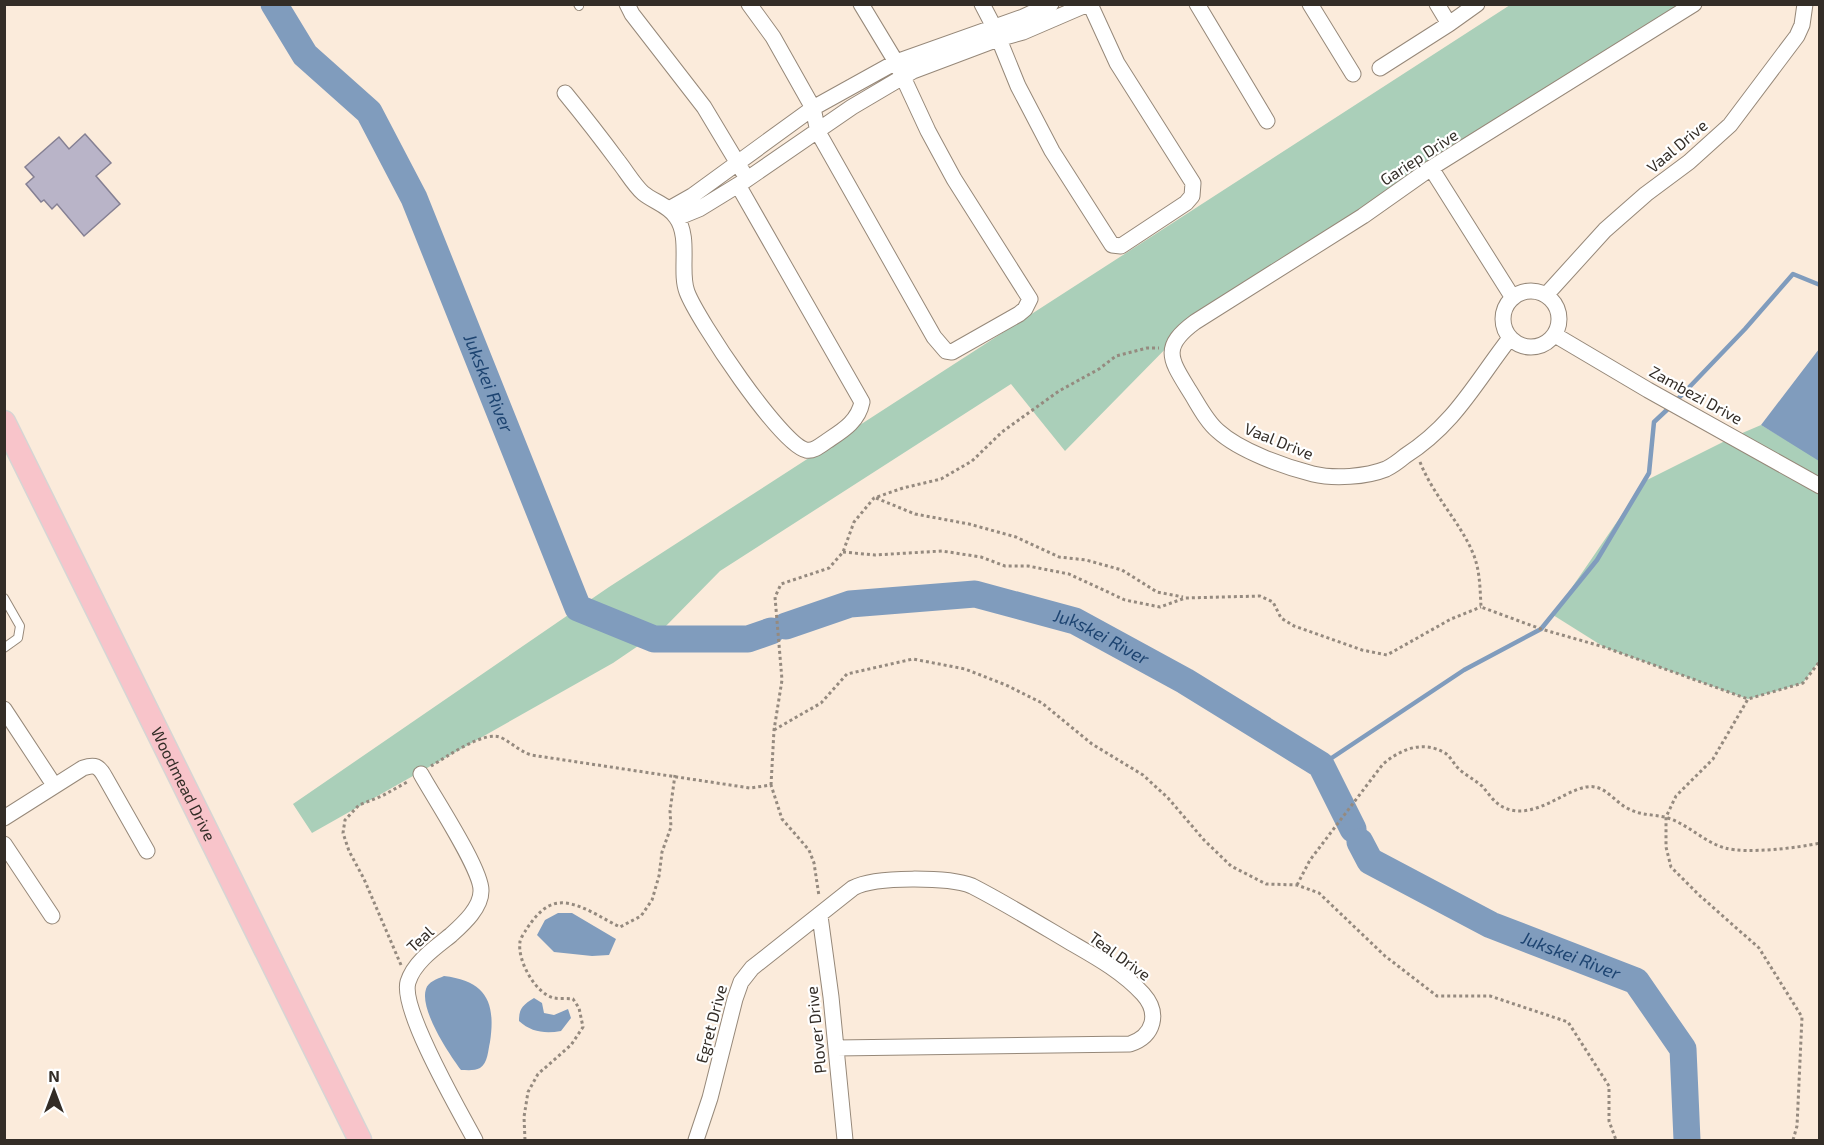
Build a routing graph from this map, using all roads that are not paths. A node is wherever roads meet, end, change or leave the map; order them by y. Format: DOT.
graph roads {
  1 [pos="627,4"];
  2 [pos="749,4"];
  3 [pos="861,4"];
  4 [pos="982,4"];
  5 [pos="1051,4"];
  6 [pos="1089,4"];
  7 [pos="1310,4"];
  8 [pos="1437,4"];
  9 [pos="1478,4"];
  10 [pos="1694,4"];
  11 [pos="1805,4"];
  12 [pos="1202,7"];
  13 [pos="1449,24"];
  14 [pos="996,33"];
  15 [pos="896,62"];
  16 [pos="1380,68"];
  17 [pos="1353,74"];
  18 [pos="903,77"];
  19 [pos="566,93"];
  20 [pos="813,108"];
  21 [pos="1268,121"];
  22 [pos="818,132"];
  23 [pos="738,163"];
  24 [pos="1431,168"];
  25 [pos="743,182"];
  26 [pos="673,213"];
  27 [pos="1546,295"];
  28 [pos="1514,298"];
  29 [pos="1555,335"];
  30 [pos="1510,338"];
  31 [pos="1172,349"];
  32 [pos="6,418"];
  33 [pos="1820,486"];
  34 [pos="4,598"];
  35 [pos="4,648"];
  36 [pos="4,709"];
  37 [pos="421,774"];
  38 [pos="54,785"];
  39 [pos="4,818"];
  40 [pos="4,843"];
  41 [pos="147,851"];
  42 [pos="52,915"];
  43 [pos="820,915"];
  44 [pos="836,1048"];
  45 [pos="360,1140"];
  46 [pos="475,1140"];
  47 [pos="696,1140"];
  48 [pos="845,1140"];
  1 -- 23 [label="street"];
  2 -- 20 [label="street"];
  3 -- 15 [label="street"];
  4 -- 14 [label="street"];
  5 -- 14 [label="street"];
  6 -- 14 [label="street"];
  6 -- 14 [label="street"];
  7 -- 17 [label="street"];
  8 -- 13 [label="street"];
  9 -- 13 [label="street"];
  10 -- 24 [label="street, Gariep Drive"];
  11 -- 27 [label="street, Vaal Drive"];
  12 -- 21 [label="street"];
  13 -- 16 [label="street"];
  14 -- 15 [label="street"];
  14 -- 18 [label="street"];
  15 -- 18 [label="street"];
  15 -- 20 [label="street"];
  18 -- 22 [label="street"];
  18 -- 22 [label="street"];
  19 -- 26 [label="street"];
  20 -- 22 [label="street"];
  20 -- 23 [label="street"];
  22 -- 25 [label="street"];
  23 -- 25 [label="street"];
  23 -- 26 [label="street"];
  24 -- 28 [label="street"];
  24 -- 31 [label="street, Gariep Drive"];
  25 -- 26 [label="street"];
  25 -- 26 [label="street"];
  27 -- 28 [label="street"];
  27 -- 29 [label="street"];
  28 -- 30 [label="street"];
  29 -- 30 [label="street"];
  29 -- 33 [label="street, Zambezi Drive"];
  30 -- 31 [label="street, Vaal Drive"];
  32 -- 45 [label="main road, Woodmead Drive"];
  34 -- 35 [label="lane"];
  36 -- 38 [label="street"];
  37 -- 46 [label="street, Teal"];
  38 -- 39 [label="street"];
  38 -- 41 [label="street"];
  40 -- 42 [label="street"];
  43 -- 44 [label="street, Plover Drive"];
  43 -- 44 [label="street, Teal Drive"];
  43 -- 47 [label="street, Egret Drive"];
  44 -- 48 [label="street, Plover Drive"];
}
